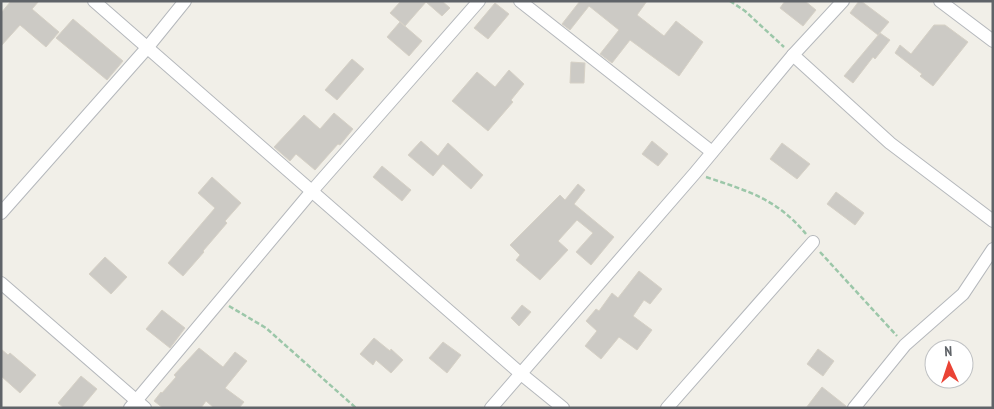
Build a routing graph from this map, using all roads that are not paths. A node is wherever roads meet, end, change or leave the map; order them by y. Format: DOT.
graph roads {
  1 [pos="94,1"];
  2 [pos="186,1"];
  3 [pos="479,1"];
  4 [pos="520,1"];
  5 [pos="843,1"];
  6 [pos="940,1"];
  7 [pos="993,40"];
  8 [pos="147,48"];
  9 [pos="793,56"];
  10 [pos="712,152"];
  11 [pos="312,191"];
  12 [pos="1,213"];
  13 [pos="993,221"];
  14 [pos="813,242"];
  15 [pos="993,249"];
  16 [pos="1,284"];
  17 [pos="520,373"];
  18 [pos="138,405"];
  19 [pos="490,408"];
  20 [pos="563,408"];
  21 [pos="667,408"];
  22 [pos="854,408"];
  1 -- 8 [label="street"];
  2 -- 8 [label="street"];
  3 -- 11 [label="street"];
  4 -- 10 [label="street"];
  5 -- 9 [label="street"];
  6 -- 7 [label="street"];
  8 -- 11 [label="street"];
  8 -- 12 [label="street"];
  9 -- 10 [label="street"];
  9 -- 13 [label="street"];
  10 -- 17 [label="street"];
  11 -- 17 [label="street"];
  11 -- 18 [label="street"];
  14 -- 21 [label="street"];
  15 -- 22 [label="street"];
  16 -- 18 [label="street"];
  17 -- 19 [label="street"];
  17 -- 20 [label="street"];
}
